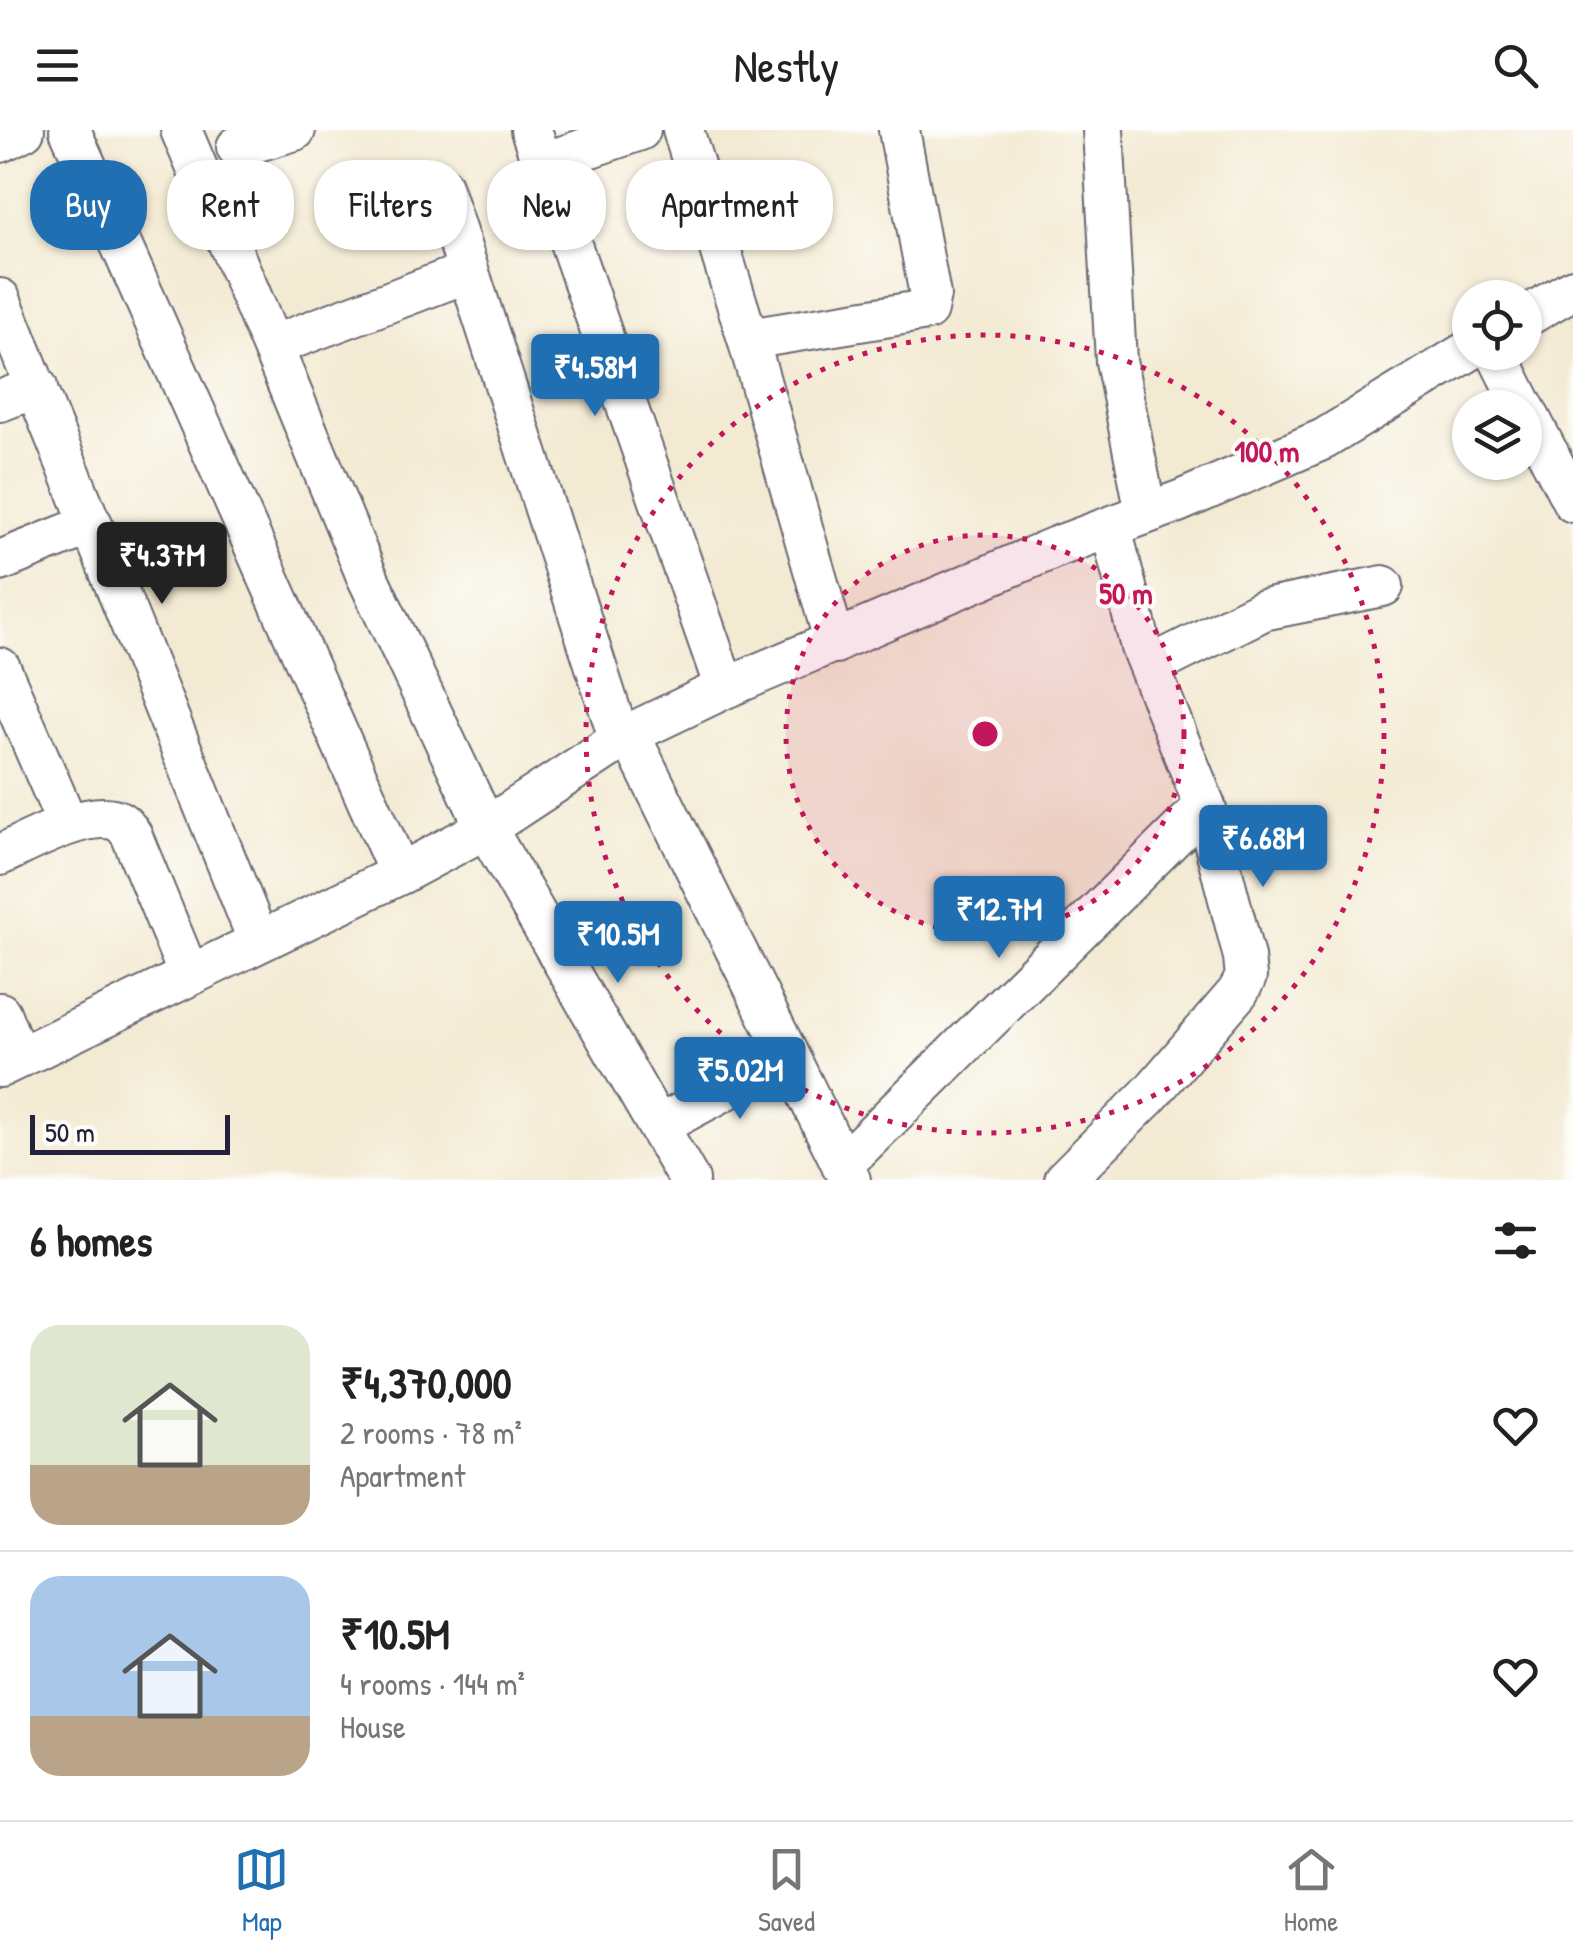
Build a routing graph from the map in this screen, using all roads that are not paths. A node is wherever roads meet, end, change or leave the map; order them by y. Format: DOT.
graph roads {
  1 [pos="24,130"];
  2 [pos="70,130"];
  3 [pos="181,130"];
  4 [pos="295,130"];
  5 [pos="640,130"];
  6 [pos="684,130"];
  7 [pos="899,130"];
  8 [pos="1102,130"];
  9 [pos="0,142"];
  10 [pos="237,146"];
  11 [pos="536,147"];
  12 [pos="461,250"];
  13 [pos="468,272"];
  14 [pos="1573,289"];
  15 [pos="0,299"];
  16 [pos="1542,307"];
  17 [pos="748,339"];
  18 [pos="272,346"];
  19 [pos="1452,361"];
  20 [pos="18,394"];
  21 [pos="1542,441"];
  22 [pos="1573,502"];
  23 [pos="1128,521"];
  24 [pos="92,524"];
  25 [pos="0,561"];
  26 [pos="1383,586"];
  27 [pos="834,643"];
  28 [pos="1150,667"];
  29 [pos="0,668"];
  30 [pos="725,688"];
  31 [pos="625,738"];
  32 [pos="1205,806"];
  33 [pos="68,825"];
  34 [pos="486,828"];
  35 [pos="0,855"];
  36 [pos="400,874"];
  37 [pos="258,942"];
  38 [pos="190,975"];
  39 [pos="0,1013"];
  40 [pos="788,1056"];
  41 [pos="9,1062"];
  42 [pos="658,1126"];
  43 [pos="846,1172"];
  44 [pos="690,1180"];
  45 [pos="1064,1180"];
  1 -- 9 [label="street"];
  2 -- 36 [label="street"];
  3 -- 18 [label="street"];
  4 -- 10 [label="street"];
  5 -- 11 [label="street"];
  6 -- 17 [label="street"];
  7 -- 17 [label="street"];
  8 -- 23 [label="street"];
  11 -- 30 [label="street"];
  12 -- 13 [label="street"];
  13 -- 18 [label="street"];
  13 -- 31 [label="street"];
  14 -- 16 [label="street"];
  15 -- 20 [label="street"];
  17 -- 27 [label="street"];
  18 -- 34 [label="street"];
  19 -- 23 [label="street"];
  20 -- 24 [label="street"];
  21 -- 22 [label="street"];
  23 -- 27 [label="street"];
  23 -- 28 [label="street"];
  24 -- 25 [label="street"];
  24 -- 37 [label="street"];
  26 -- 28 [label="street"];
  27 -- 30 [label="street"];
  28 -- 32 [label="street"];
  29 -- 33 [label="street"];
  30 -- 31 [label="street"];
  31 -- 34 [label="street"];
  31 -- 40 [label="street"];
  32 -- 43 [label="street"];
  32 -- 45 [label="street"];
  33 -- 35 [label="street"];
  33 -- 38 [label="street"];
  34 -- 36 [label="street"];
  34 -- 42 [label="street"];
  36 -- 37 [label="street"];
  37 -- 38 [label="street"];
  38 -- 41 [label="street"];
  39 -- 41 [label="street"];
  40 -- 42 [label="street"];
  40 -- 43 [label="street"];
  42 -- 44 [label="street"];
}
